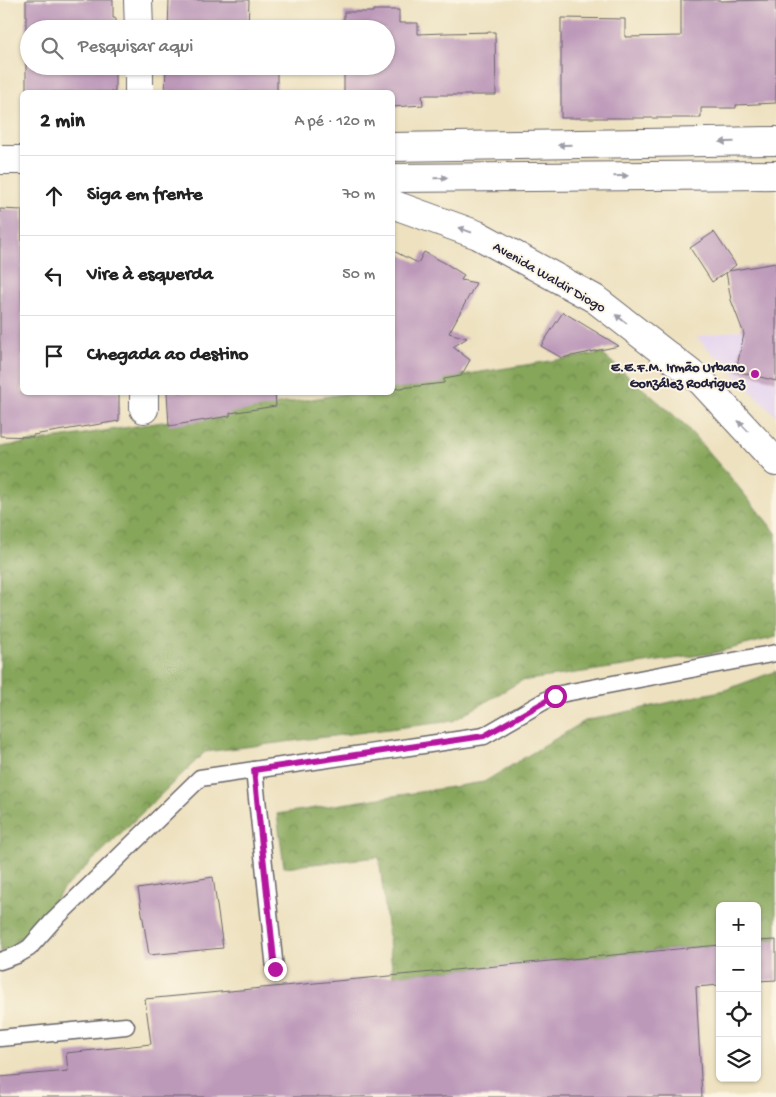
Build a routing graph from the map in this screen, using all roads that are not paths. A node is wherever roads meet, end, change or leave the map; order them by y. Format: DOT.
graph roads {
  1 [pos="138,0"];
  2 [pos="139,20"];
  3 [pos="139,75"];
  4 [pos="139,90"];
  5 [pos="772,141"];
  6 [pos="395,147"];
  7 [pos="0,160"];
  8 [pos="20,160"];
  9 [pos="770,175"];
  10 [pos="395,178"];
  11 [pos="395,205"];
  12 [pos="776,462"];
  13 [pos="776,653"];
  14 [pos="254,770"];
  15 [pos="0,961"];
  16 [pos="275,969"];
  17 [pos="126,1026"];
  18 [pos="0,1038"];
  1 -- 2 [label="street"];
  3 -- 4 [label="street"];
  5 -- 6 [label="street, one-way"];
  5 -- 9 [label="street"];
  7 -- 8 [label="street"];
  10 -- 9 [label="street, one-way"];
  12 -- 11 [label="street, Avenida Waldir Diogo, one-way"];
  13 -- 14 [label="lane"];
  14 -- 15 [label="lane"];
  14 -- 16 [label="lane"];
  17 -- 18 [label="lane"];
}
